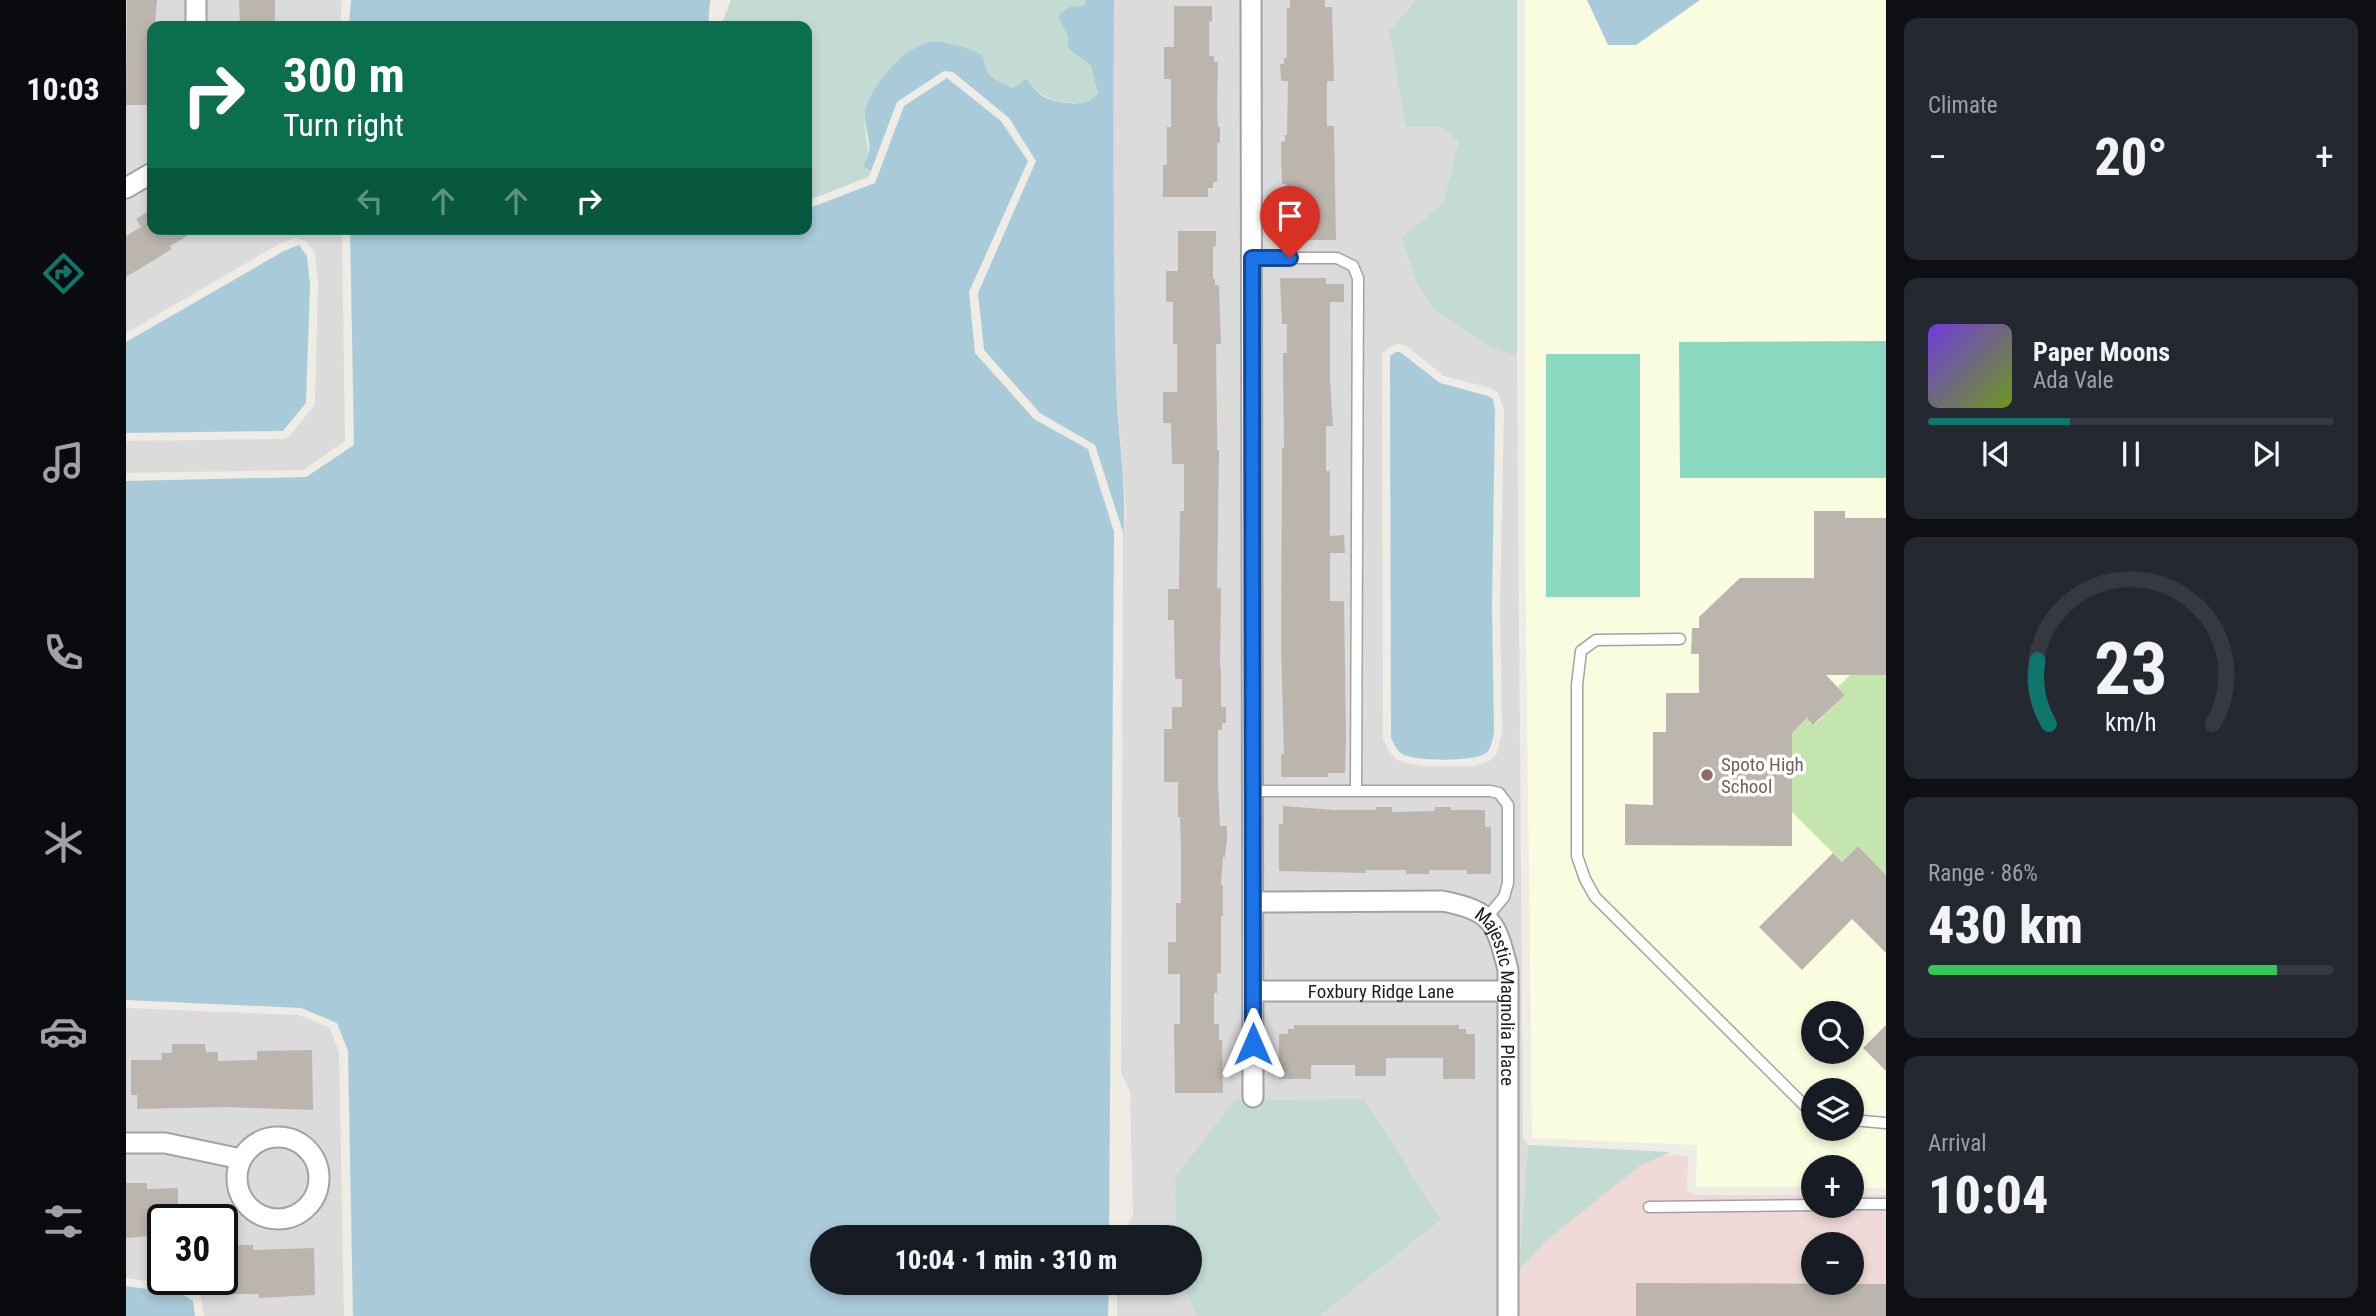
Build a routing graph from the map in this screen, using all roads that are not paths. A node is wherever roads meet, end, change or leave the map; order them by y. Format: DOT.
graph roads {
  1 [pos="196,0"];
  2 [pos="1251,0"];
  3 [pos="196,21"];
  4 [pos="147,176"];
  5 [pos="126,188"];
  6 [pos="1252,258"];
  7 [pos="1680,639"];
  8 [pos="1253,791"];
  9 [pos="1356,791"];
  10 [pos="1253,902"];
  11 [pos="1488,916"];
  12 [pos="1253,991"];
  13 [pos="1508,991"];
  14 [pos="1253,1097"];
  15 [pos="1801,1102"];
  16 [pos="1864,1122"];
  17 [pos="1886,1123"];
  18 [pos="126,1143"];
  19 [pos="241,1159"];
  20 [pos="1864,1204"];
  21 [pos="1886,1204"];
  22 [pos="1801,1205"];
  23 [pos="1649,1207"];
  24 [pos="1508,1316"];
  1 -- 3 [label="street"];
  2 -- 6 [label="street"];
  4 -- 5 [label="street"];
  6 -- 8 [label="street"];
  6 -- 9 [label="lane"];
  7 -- 15 [label="lane"];
  8 -- 9 [label="lane"];
  8 -- 10 [label="street"];
  9 -- 11 [label="lane"];
  10 -- 11 [label="street, Majestic Magnolia Place"];
  10 -- 12 [label="street"];
  11 -- 13 [label="street, Majestic Magnolia Place"];
  12 -- 13 [label="street, Foxbury Ridge Lane"];
  12 -- 14 [label="street"];
  13 -- 24 [label="street, Majestic Magnolia Place"];
  16 -- 17 [label="lane"];
  18 -- 19 [label="street"];
  19 -- 19 [label="street"];
  20 -- 21 [label="lane"];
  22 -- 23 [label="lane"];
}
